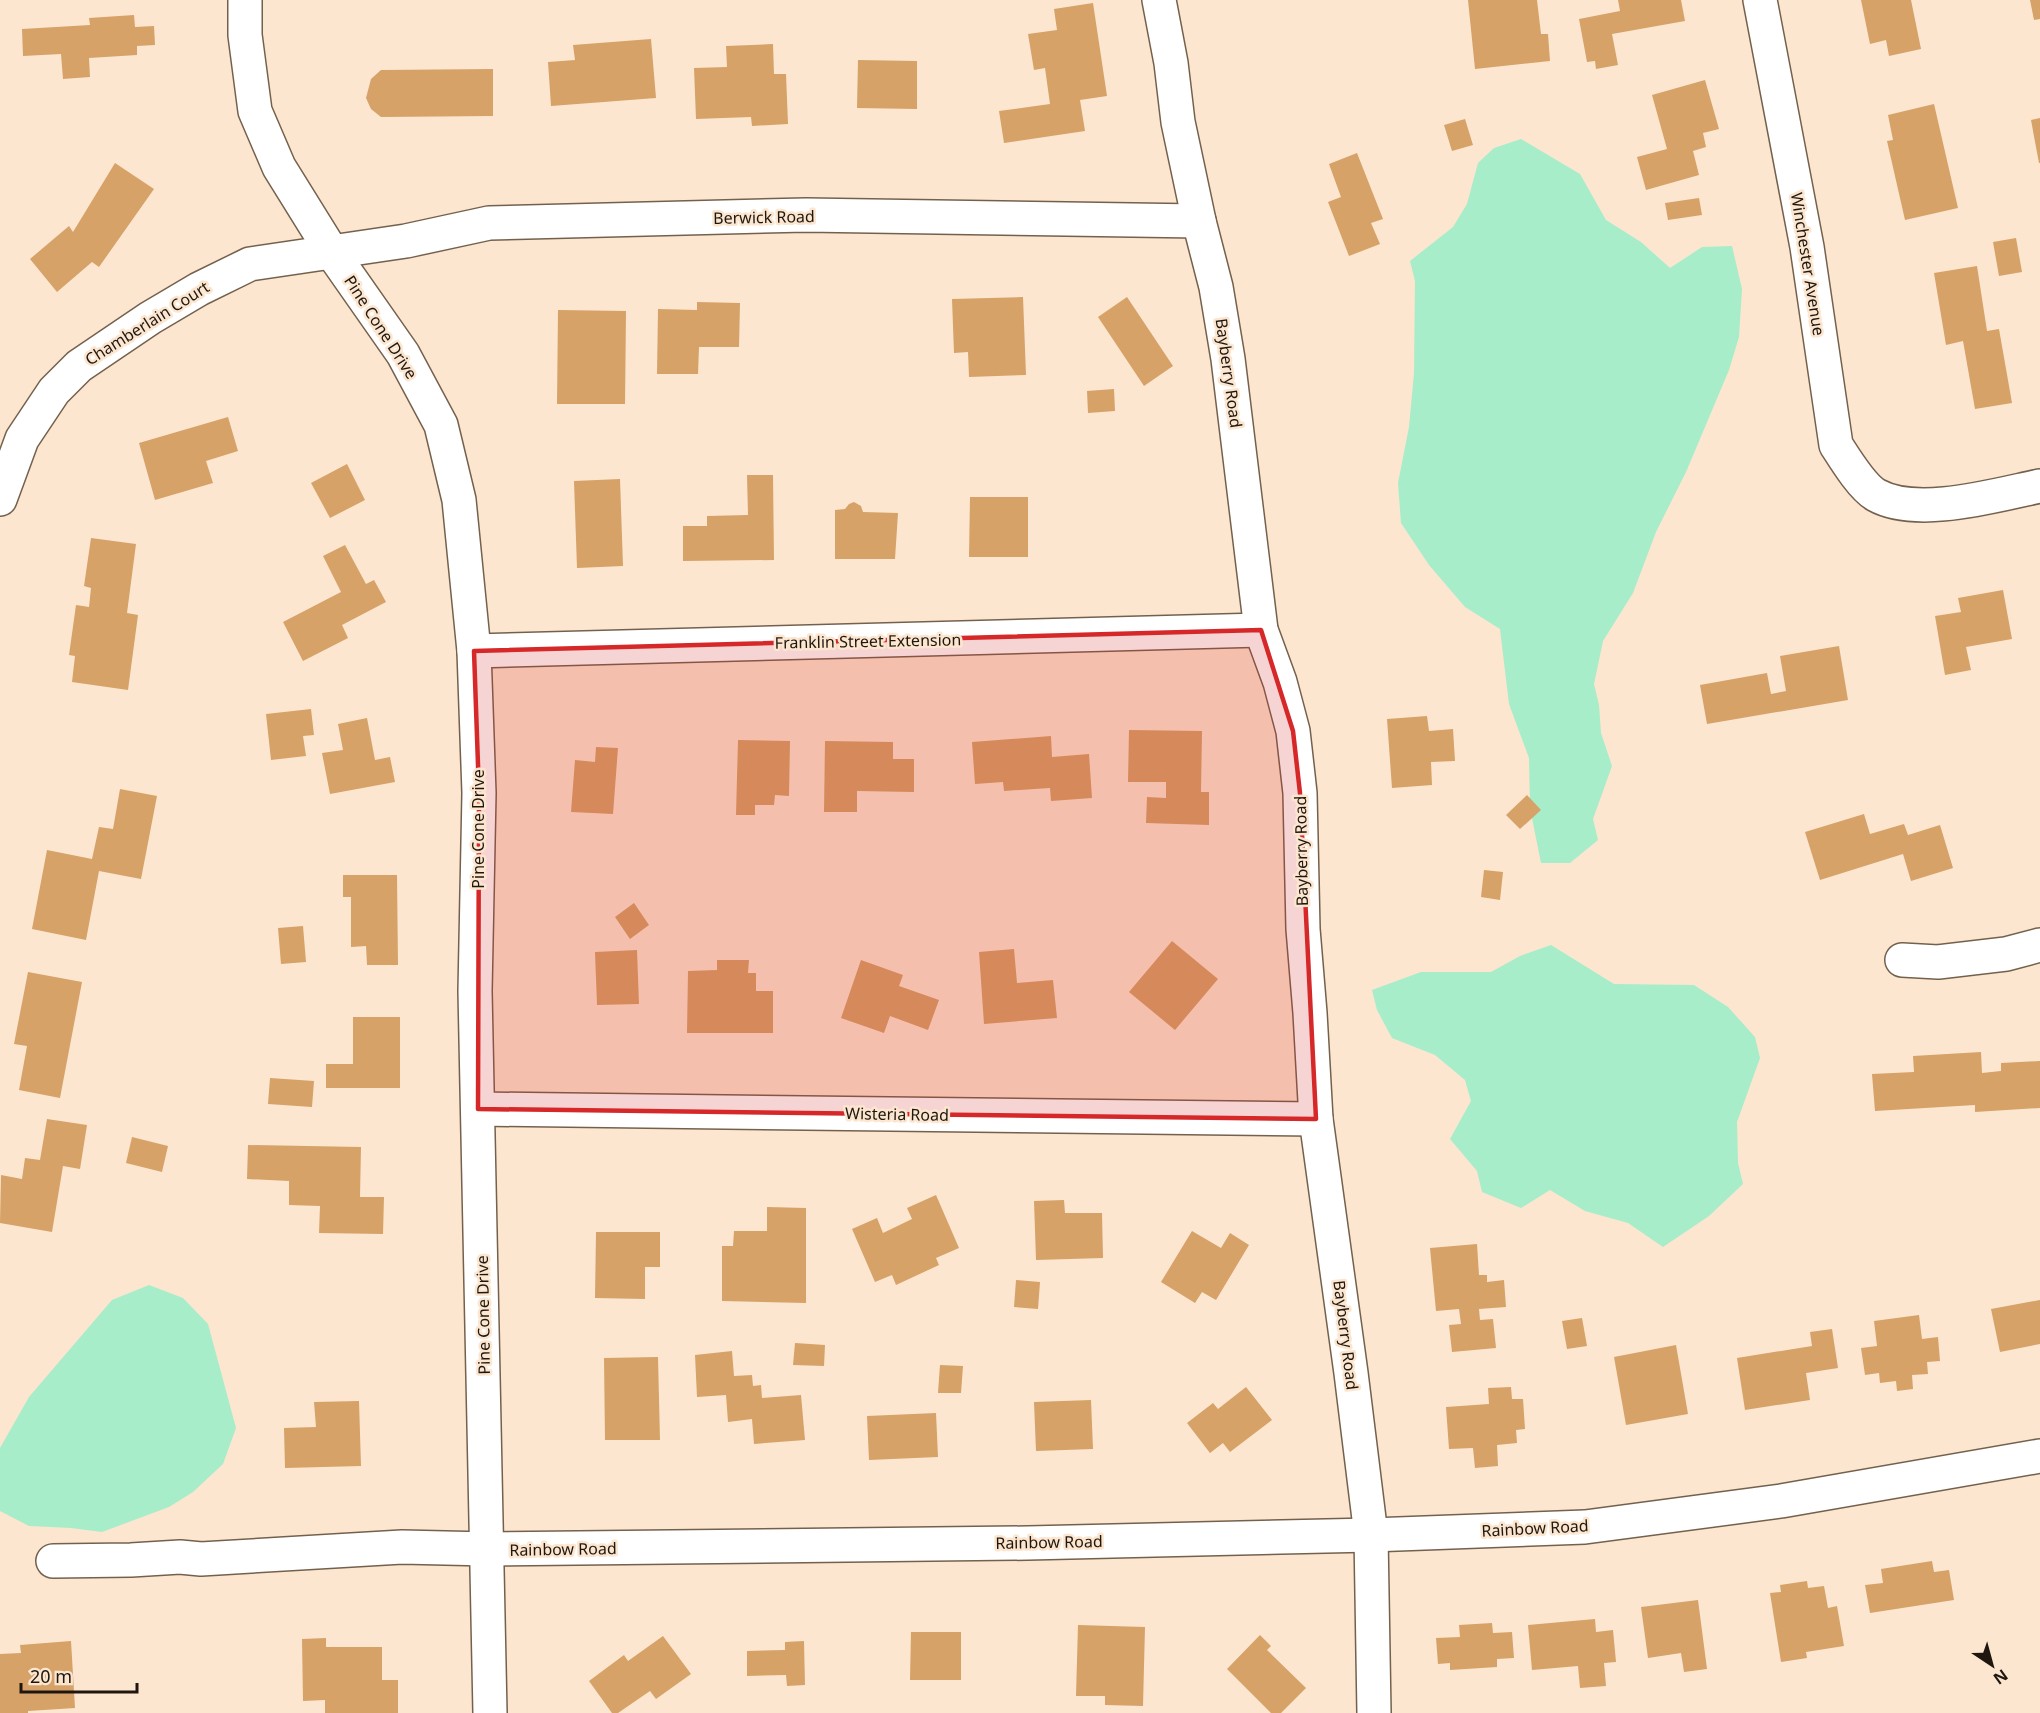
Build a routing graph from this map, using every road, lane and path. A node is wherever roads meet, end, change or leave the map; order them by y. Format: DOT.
graph roads {
  1 [pos="245,0"];
  2 [pos="1159,0"];
  3 [pos="1760,0"];
  4 [pos="1199,221"];
  5 [pos="333,254"];
  6 [pos="2040,486"];
  7 [pos="0,499"];
  8 [pos="1262,630"];
  9 [pos="474,651"];
  10 [pos="2040,945"];
  11 [pos="1902,960"];
  12 [pos="478,1109"];
  13 [pos="1316,1119"];
  14 [pos="2040,1456"];
  15 [pos="1371,1535"];
  16 [pos="488,1550"];
  17 [pos="53,1561"];
  18 [pos="490,1713"];
  19 [pos="1374,1713"];
  1 -- 5 [label="street, Pine Cone Drive"];
  2 -- 4 [label="street, Bayberry Road"];
  3 -- 6 [label="street, Winchester Avenue"];
  4 -- 5 [label="street, Berwick Road"];
  4 -- 8 [label="street, Bayberry Road"];
  5 -- 7 [label="street, Chamberlain Court"];
  5 -- 9 [label="street, Pine Cone Drive"];
  8 -- 9 [label="street, Franklin Street Extension"];
  8 -- 13 [label="street, Bayberry Road"];
  9 -- 12 [label="street, Pine Cone Drive"];
  10 -- 11 [label="street"];
  12 -- 13 [label="street, Wisteria Road"];
  12 -- 16 [label="street, Pine Cone Drive"];
  13 -- 15 [label="street, Bayberry Road"];
  14 -- 15 [label="street, Rainbow Road"];
  15 -- 16 [label="street, Rainbow Road"];
  15 -- 19 [label="street, Bayberry Road"];
  16 -- 17 [label="street, Rainbow Road"];
  16 -- 18 [label="street, Pine Cone Drive"];
}
